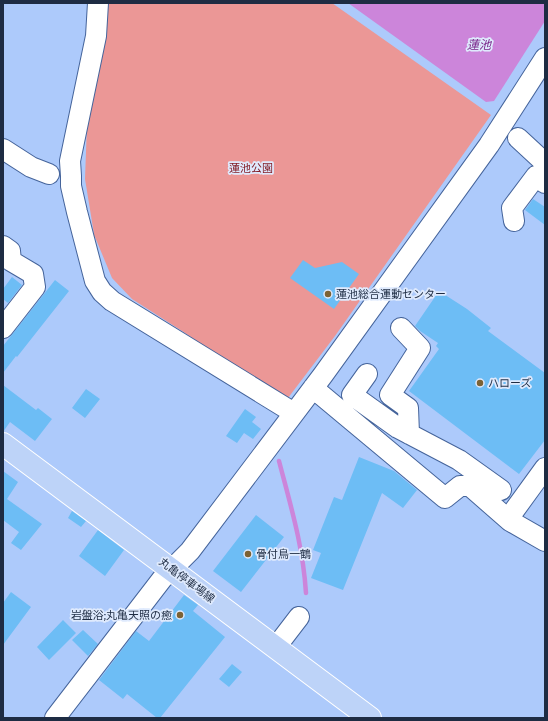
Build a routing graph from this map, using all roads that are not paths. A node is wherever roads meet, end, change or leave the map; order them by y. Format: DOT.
graph roads {
  1 [pos="98,3"];
  2 [pos="545,58"];
  3 [pos="518,138"];
  4 [pos="3,149"];
  5 [pos="545,163"];
  6 [pos="49,174"];
  7 [pos="545,183"];
  8 [pos="514,221"];
  9 [pos="3,246"];
  10 [pos="3,328"];
  11 [pos="401,328"];
  12 [pos="367,374"];
  13 [pos="313,388"];
  14 [pos="294,414"];
  15 [pos="409,434"];
  16 [pos="3,444"];
  17 [pos="545,468"];
  18 [pos="501,490"];
  19 [pos="508,519"];
  20 [pos="545,541"];
  21 [pos="172,569"];
  22 [pos="299,617"];
  23 [pos="276,647"];
  24 [pos="55,718"];
  25 [pos="370,718"];
  1 -- 14 [label="street"];
  2 -- 13 [label="street"];
  3 -- 5 [label="street"];
  4 -- 6 [label="street"];
  7 -- 8 [label="street"];
  9 -- 10 [label="street"];
  11 -- 15 [label="street"];
  12 -- 15 [label="street"];
  13 -- 14 [label="street"];
  13 -- 19 [label="street"];
  14 -- 21 [label="street"];
  15 -- 18 [label="street"];
  16 -- 21 [label="main road, 丸亀停車場線"];
  17 -- 19 [label="street"];
  19 -- 20 [label="street"];
  21 -- 23 [label="main road, 丸亀停車場線"];
  21 -- 24 [label="street"];
  22 -- 23 [label="street"];
  23 -- 25 [label="main road, 丸亀停車場線"];
}
